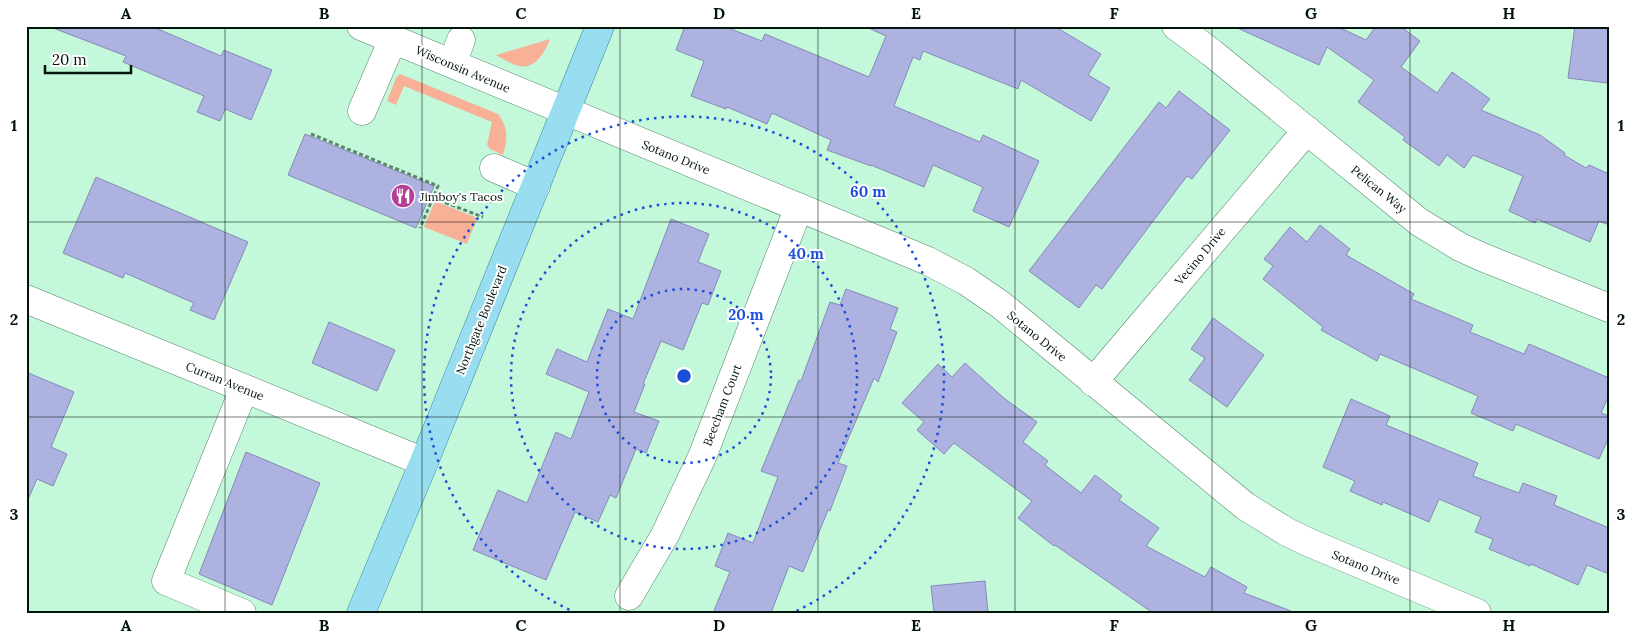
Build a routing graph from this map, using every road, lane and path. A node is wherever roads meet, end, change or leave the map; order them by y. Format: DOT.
graph roads {
  1 [pos="362,26"];
  2 [pos="600,26"];
  3 [pos="1176,26"];
  4 [pos="393,39"];
  5 [pos="362,111"];
  6 [pos="566,111"];
  7 [pos="1307,130"];
  8 [pos="311,134"];
  9 [pos="494,168"];
  10 [pos="536,186"];
  11 [pos="433,198"];
  12 [pos="800,207"];
  13 [pos="483,217"];
  14 [pos="420,228"];
  15 [pos="26,299"];
  16 [pos="1609,308"];
  17 [pos="1093,382"];
  18 [pos="244,389"];
  19 [pos="424,462"];
  20 [pos="629,596"];
  21 [pos="242,613"];
  22 [pos="361,613"];
  23 [pos="1477,613"];
  1 -- 4 [label="street, Wisconsin Avenue"];
  2 -- 6 [label="main road, Northgate Boulevard"];
  3 -- 7 [label="street, Pelican Way"];
  4 -- 5 [label="street"];
  4 -- 6 [label="street, Wisconsin Avenue"];
  6 -- 10 [label="main road, Northgate Boulevard"];
  6 -- 12 [label="street, Sotano Drive"];
  7 -- 16 [label="street, Pelican Way"];
  7 -- 17 [label="street, Vecino Drive"];
  8 -- 11 [label="path"];
  9 -- 10 [label="street"];
  10 -- 19 [label="main road, Northgate Boulevard"];
  11 -- 13 [label="path"];
  11 -- 14 [label="path"];
  12 -- 17 [label="street, Sotano Drive"];
  12 -- 20 [label="street, Beecham Court"];
  15 -- 18 [label="street, Curran Avenue"];
  17 -- 23 [label="street, Sotano Drive"];
  18 -- 19 [label="street, Curran Avenue"];
  18 -- 21 [label="street"];
  19 -- 22 [label="main road, Northgate Boulevard"];
}
